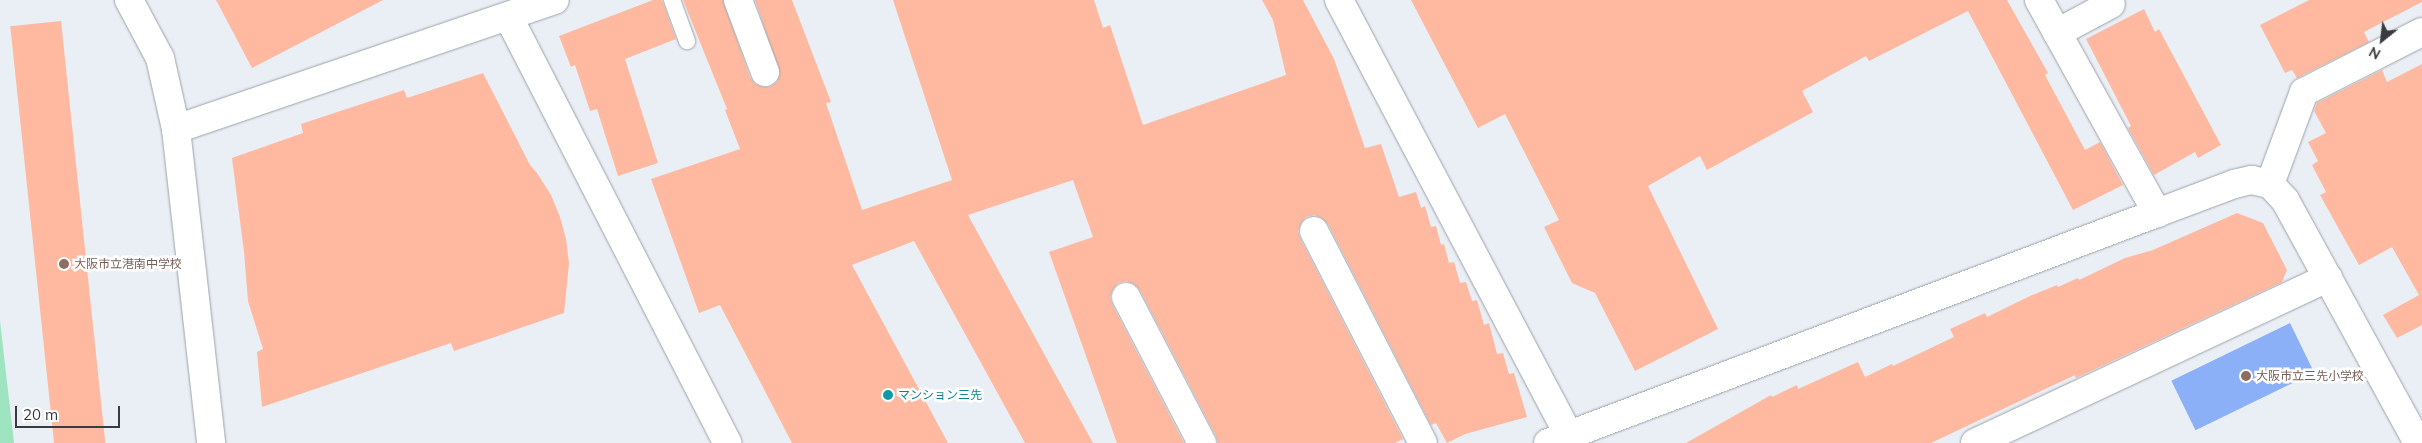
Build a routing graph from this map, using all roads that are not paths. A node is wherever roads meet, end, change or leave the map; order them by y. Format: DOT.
graph roads {
  1 [pos="129,0"];
  2 [pos="554,0"];
  3 [pos="672,0"];
  4 [pos="738,0"];
  5 [pos="1339,0"];
  6 [pos="2039,0"];
  7 [pos="2111,4"];
  8 [pos="508,16"];
  9 [pos="2422,32"];
  10 [pos="2057,33"];
  11 [pos="686,41"];
  12 [pos="765,72"];
  13 [pos="176,129"];
  14 [pos="2270,184"];
  15 [pos="2157,213"];
  16 [pos="1314,231"];
  17 [pos="2328,278"];
  18 [pos="1126,298"];
  19 [pos="2416,427"];
  20 [pos="1563,441"];
  21 [pos="211,443"];
  22 [pos="727,443"];
  23 [pos="1202,443"];
  24 [pos="1423,443"];
  25 [pos="1975,443"];
  1 -- 13 [label="street"];
  2 -- 8 [label="street"];
  3 -- 11 [label="lane"];
  4 -- 12 [label="street"];
  5 -- 20 [label="street"];
  6 -- 10 [label="street"];
  7 -- 10 [label="street"];
  8 -- 13 [label="street"];
  8 -- 22 [label="street"];
  9 -- 14 [label="street"];
  10 -- 15 [label="street"];
  13 -- 21 [label="street"];
  14 -- 15 [label="street"];
  14 -- 17 [label="street"];
  15 -- 20 [label="street"];
  16 -- 24 [label="street"];
  17 -- 19 [label="street"];
  17 -- 25 [label="street"];
  18 -- 23 [label="street"];
}
